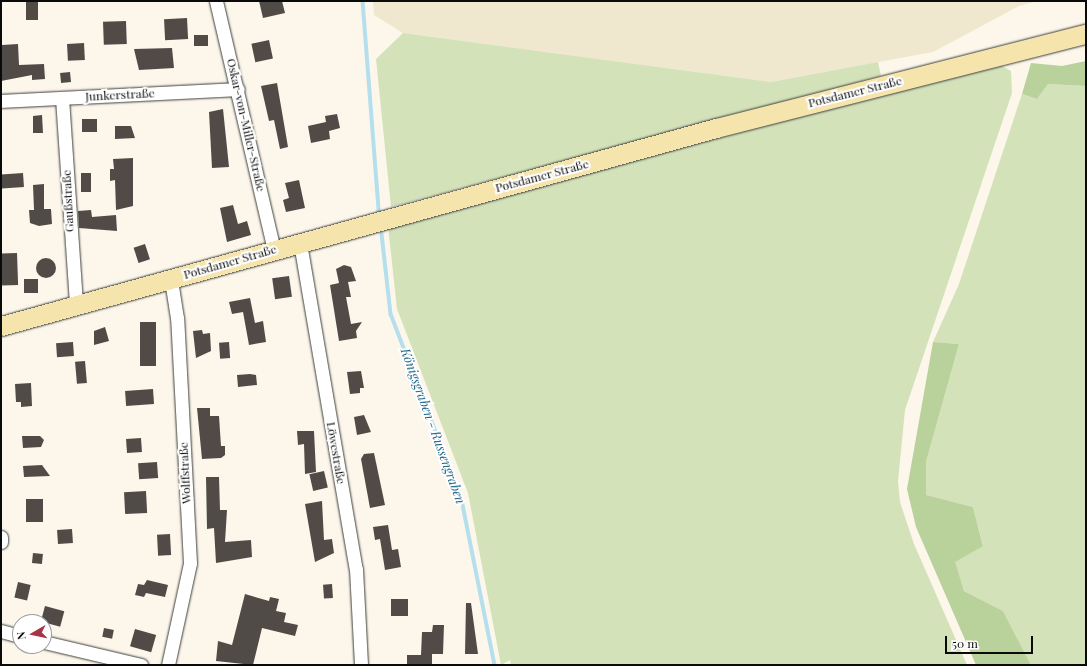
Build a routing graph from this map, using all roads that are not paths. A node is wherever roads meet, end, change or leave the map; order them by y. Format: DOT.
graph roads {
  1 [pos="216,1"];
  2 [pos="1086,34"];
  3 [pos="238,89"];
  4 [pos="62,98"];
  5 [pos="1,101"];
  6 [pos="300,243"];
  7 [pos="274,250"];
  8 [pos="171,279"];
  9 [pos="76,304"];
  10 [pos="1,326"];
  11 [pos="1,537"];
  12 [pos="1,542"];
  13 [pos="1,631"];
  14 [pos="12,634"];
  15 [pos="52,644"];
  16 [pos="141,665"];
  17 [pos="168,665"];
  18 [pos="361,665"];
  1 -- 3 [label="street, Oskar-von-Miller-Straße"];
  2 -- 6 [label="street, Potsdamer Straße"];
  3 -- 4 [label="street, Junkerstraße"];
  3 -- 7 [label="street, Oskar-von-Miller-Straße"];
  4 -- 5 [label="street, Junkerstraße"];
  4 -- 9 [label="street, Gaußstraße"];
  6 -- 7 [label="street, Potsdamer Straße"];
  6 -- 18 [label="street, Löwestraße"];
  7 -- 8 [label="street, Potsdamer Straße"];
  8 -- 9 [label="street, Potsdamer Straße"];
  8 -- 17 [label="street, Wolffstraße"];
  9 -- 10 [label="street, Potsdamer Straße"];
  11 -- 12 [label="street"];
  13 -- 14 [label="street"];
  15 -- 16 [label="street"];
}
